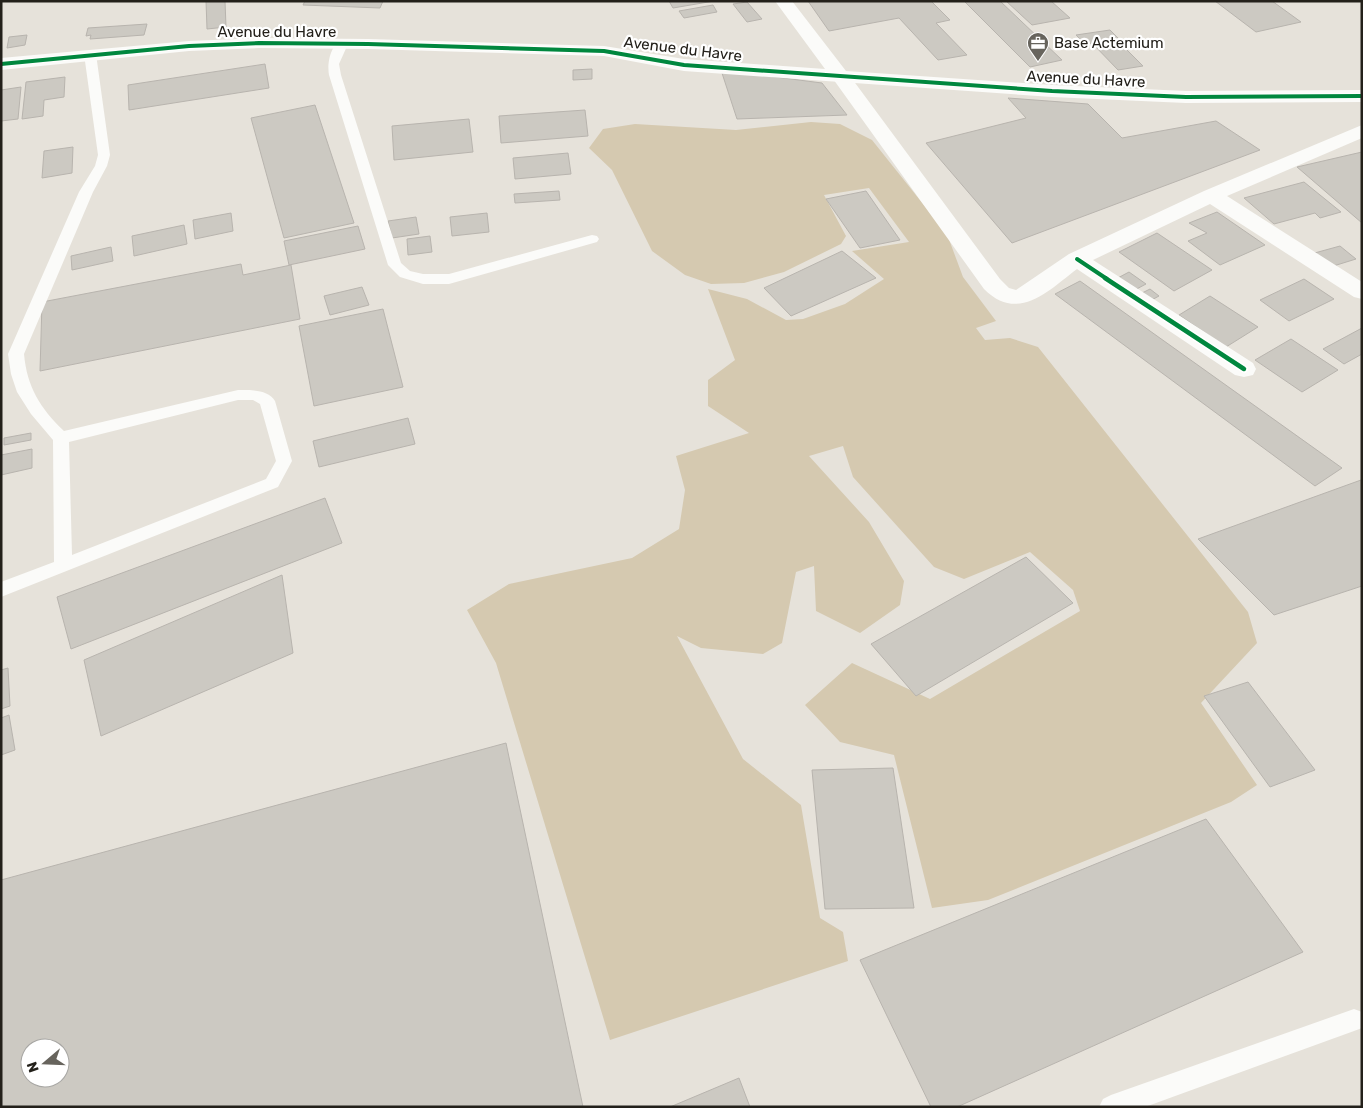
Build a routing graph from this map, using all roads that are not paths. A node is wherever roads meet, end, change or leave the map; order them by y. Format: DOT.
graph roads {
  1 [pos="783,1"];
  2 [pos="342,44"];
  3 [pos="90,54"];
  4 [pos="1,64"];
  5 [pos="840,76"];
  6 [pos="1362,96"];
  7 [pos="1362,131"];
  8 [pos="1211,195"];
  9 [pos="592,239"];
  10 [pos="1078,259"];
  11 [pos="1362,292"];
  12 [pos="1244,369"];
  13 [pos="61,438"];
  14 [pos="63,566"];
  15 [pos="1,590"];
  16 [pos="1354,1020"];
  17 [pos="1111,1107"];
  1 -- 5 [label="street"];
  2 -- 3 [label="street, Avenue du Havre"];
  2 -- 5 [label="street, Avenue du Havre"];
  2 -- 9 [label="lane"];
  3 -- 4 [label="street, Avenue du Havre"];
  3 -- 13 [label="lane"];
  5 -- 6 [label="street, Avenue du Havre"];
  5 -- 10 [label="street"];
  7 -- 8 [label="street"];
  8 -- 10 [label="street"];
  8 -- 11 [label="street"];
  10 -- 12 [label="street"];
  13 -- 14 [label="lane"];
  13 -- 14 [label="lane"];
  14 -- 15 [label="lane"];
  16 -- 17 [label="lane"];
}
